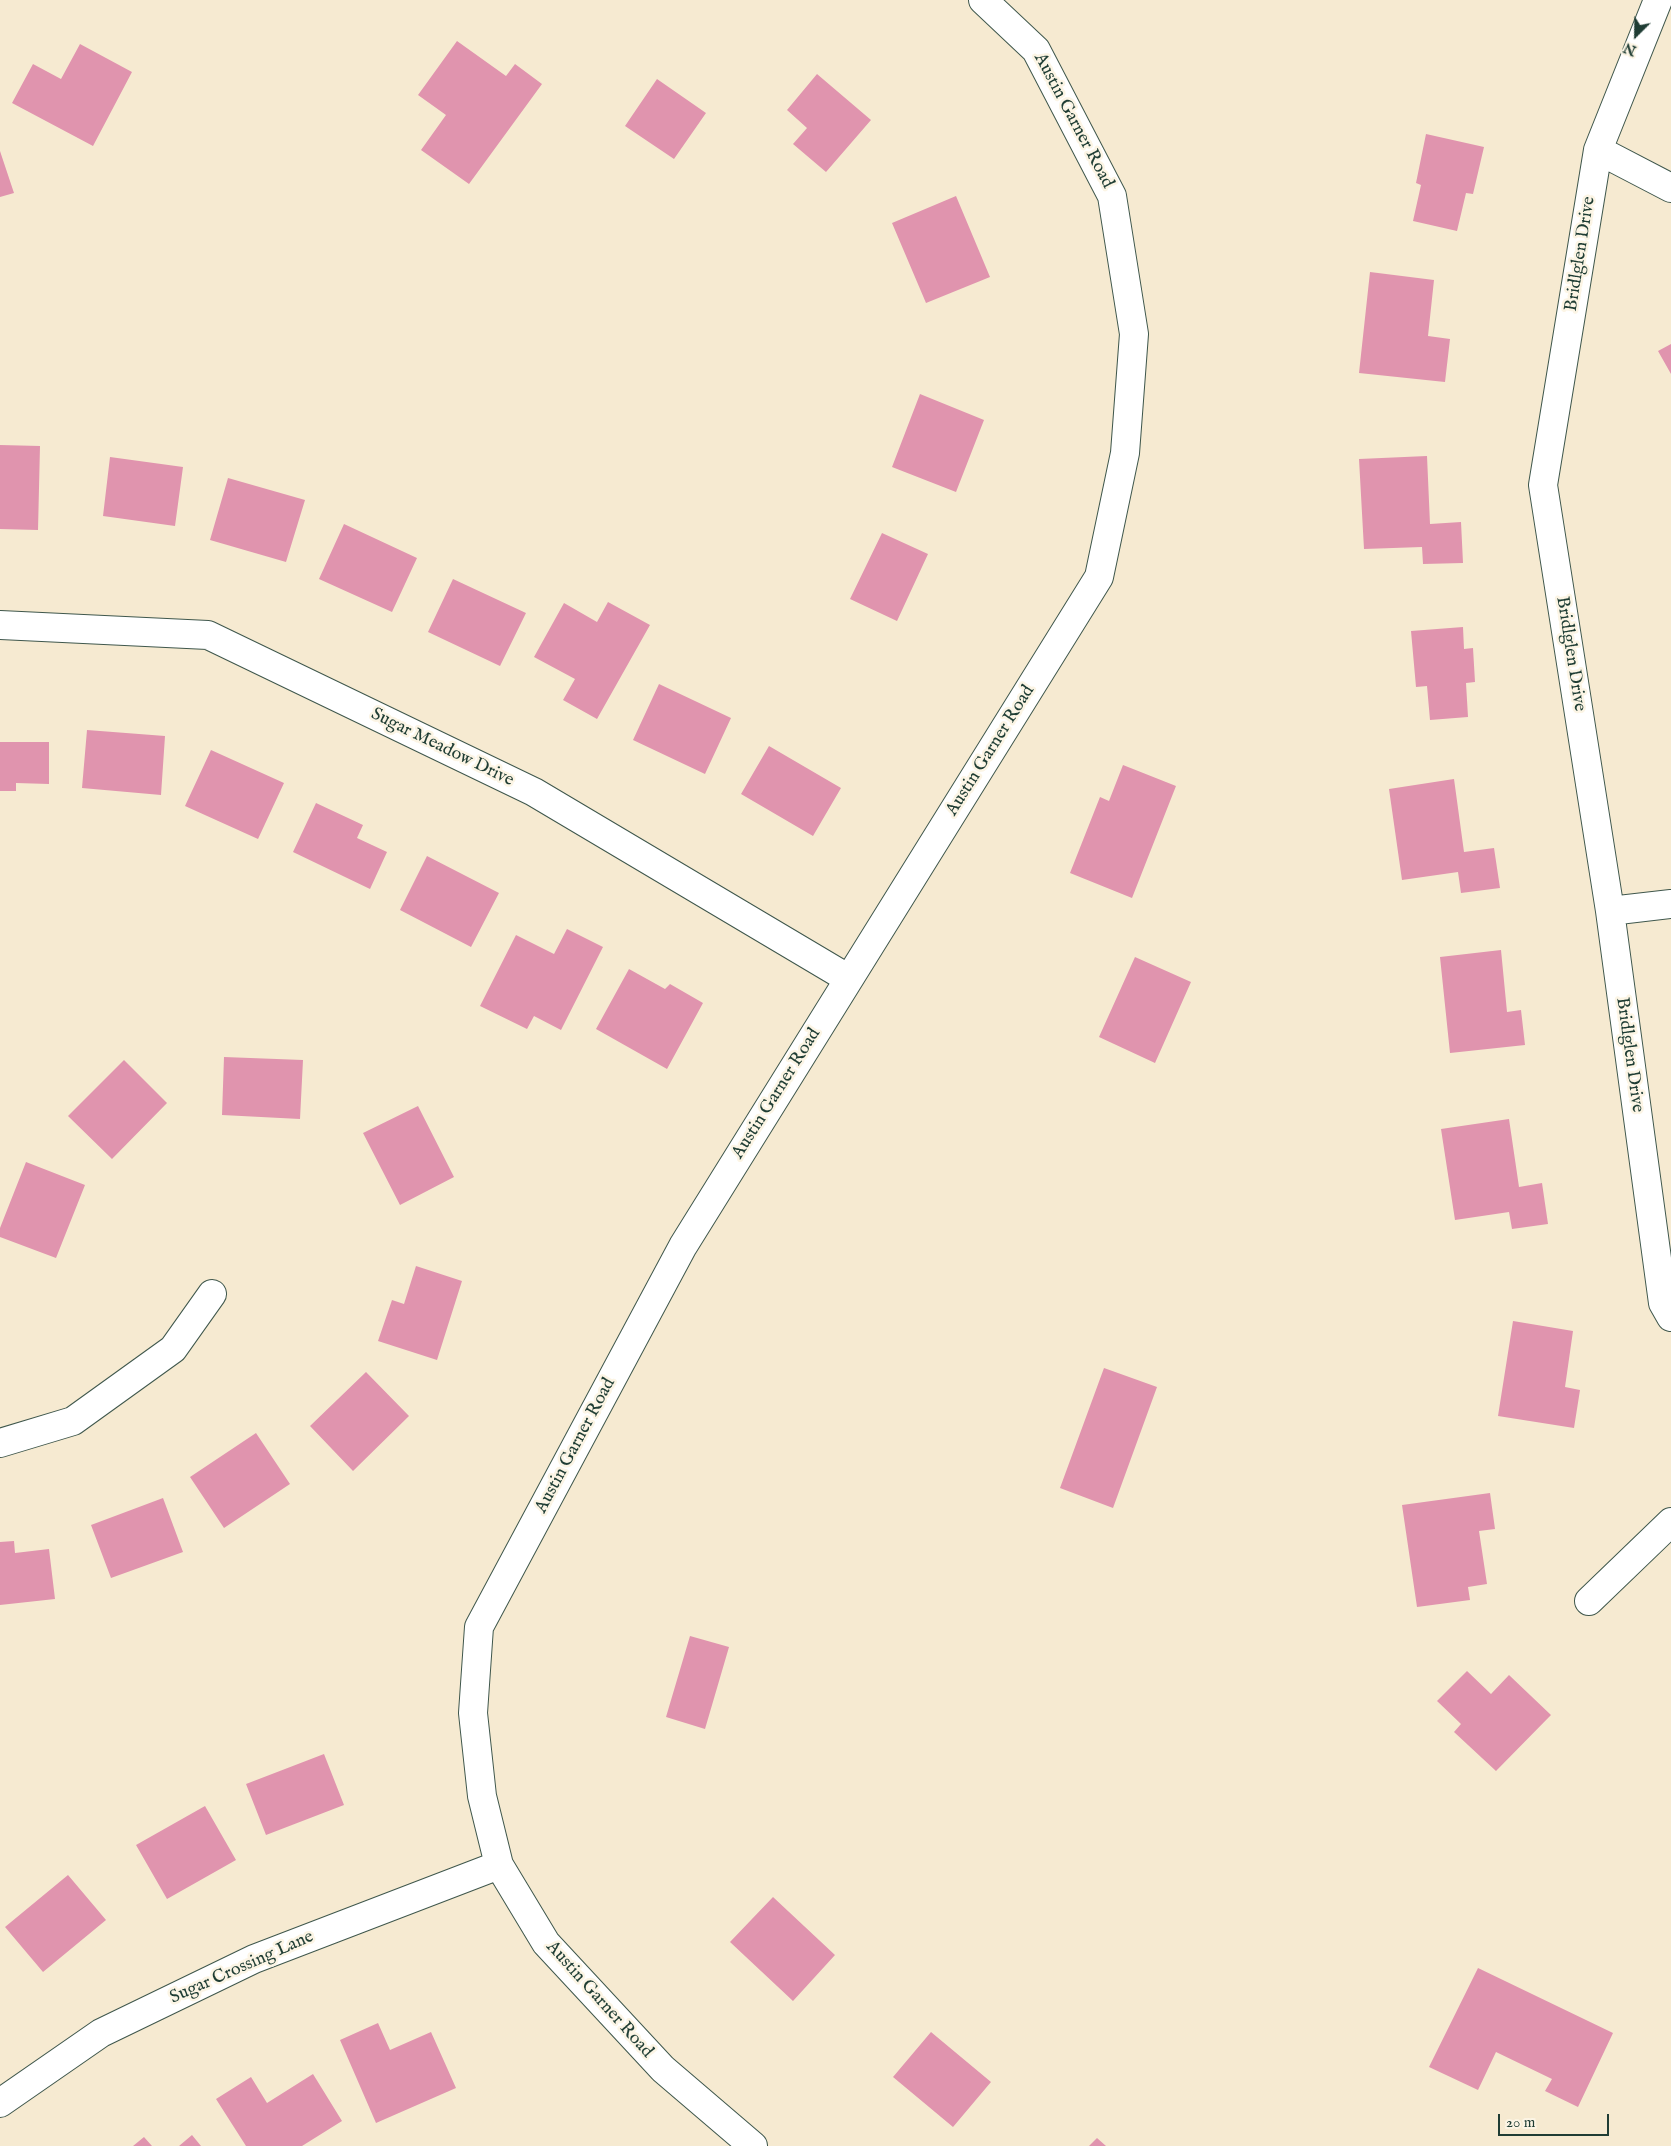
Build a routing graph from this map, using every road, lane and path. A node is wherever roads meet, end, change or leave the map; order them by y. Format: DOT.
graph roads {
  1 [pos="983,0"];
  2 [pos="1658,0"];
  3 [pos="1598,150"];
  4 [pos="1671,188"];
  5 [pos="0,625"];
  6 [pos="1671,904"];
  7 [pos="1610,911"];
  8 [pos="848,979"];
  9 [pos="212,1294"];
  10 [pos="1671,1317"];
  11 [pos="0,1443"];
  12 [pos="1671,1522"];
  13 [pos="1589,1601"];
  14 [pos="500,1865"];
  15 [pos="0,2103"];
  16 [pos="753,2146"];
  1 -- 8 [label="street, Austin Garner Road"];
  2 -- 3 [label="street, Bridlglen Drive"];
  3 -- 4 [label="street"];
  3 -- 7 [label="street, Bridlglen Drive"];
  5 -- 8 [label="street, Sugar Meadow Drive"];
  6 -- 7 [label="street"];
  7 -- 10 [label="street, Bridlglen Drive"];
  8 -- 14 [label="street, Austin Garner Road"];
  9 -- 11 [label="street"];
  12 -- 13 [label="street"];
  14 -- 15 [label="street, Sugar Crossing Lane"];
  14 -- 16 [label="street, Austin Garner Road"];
}
